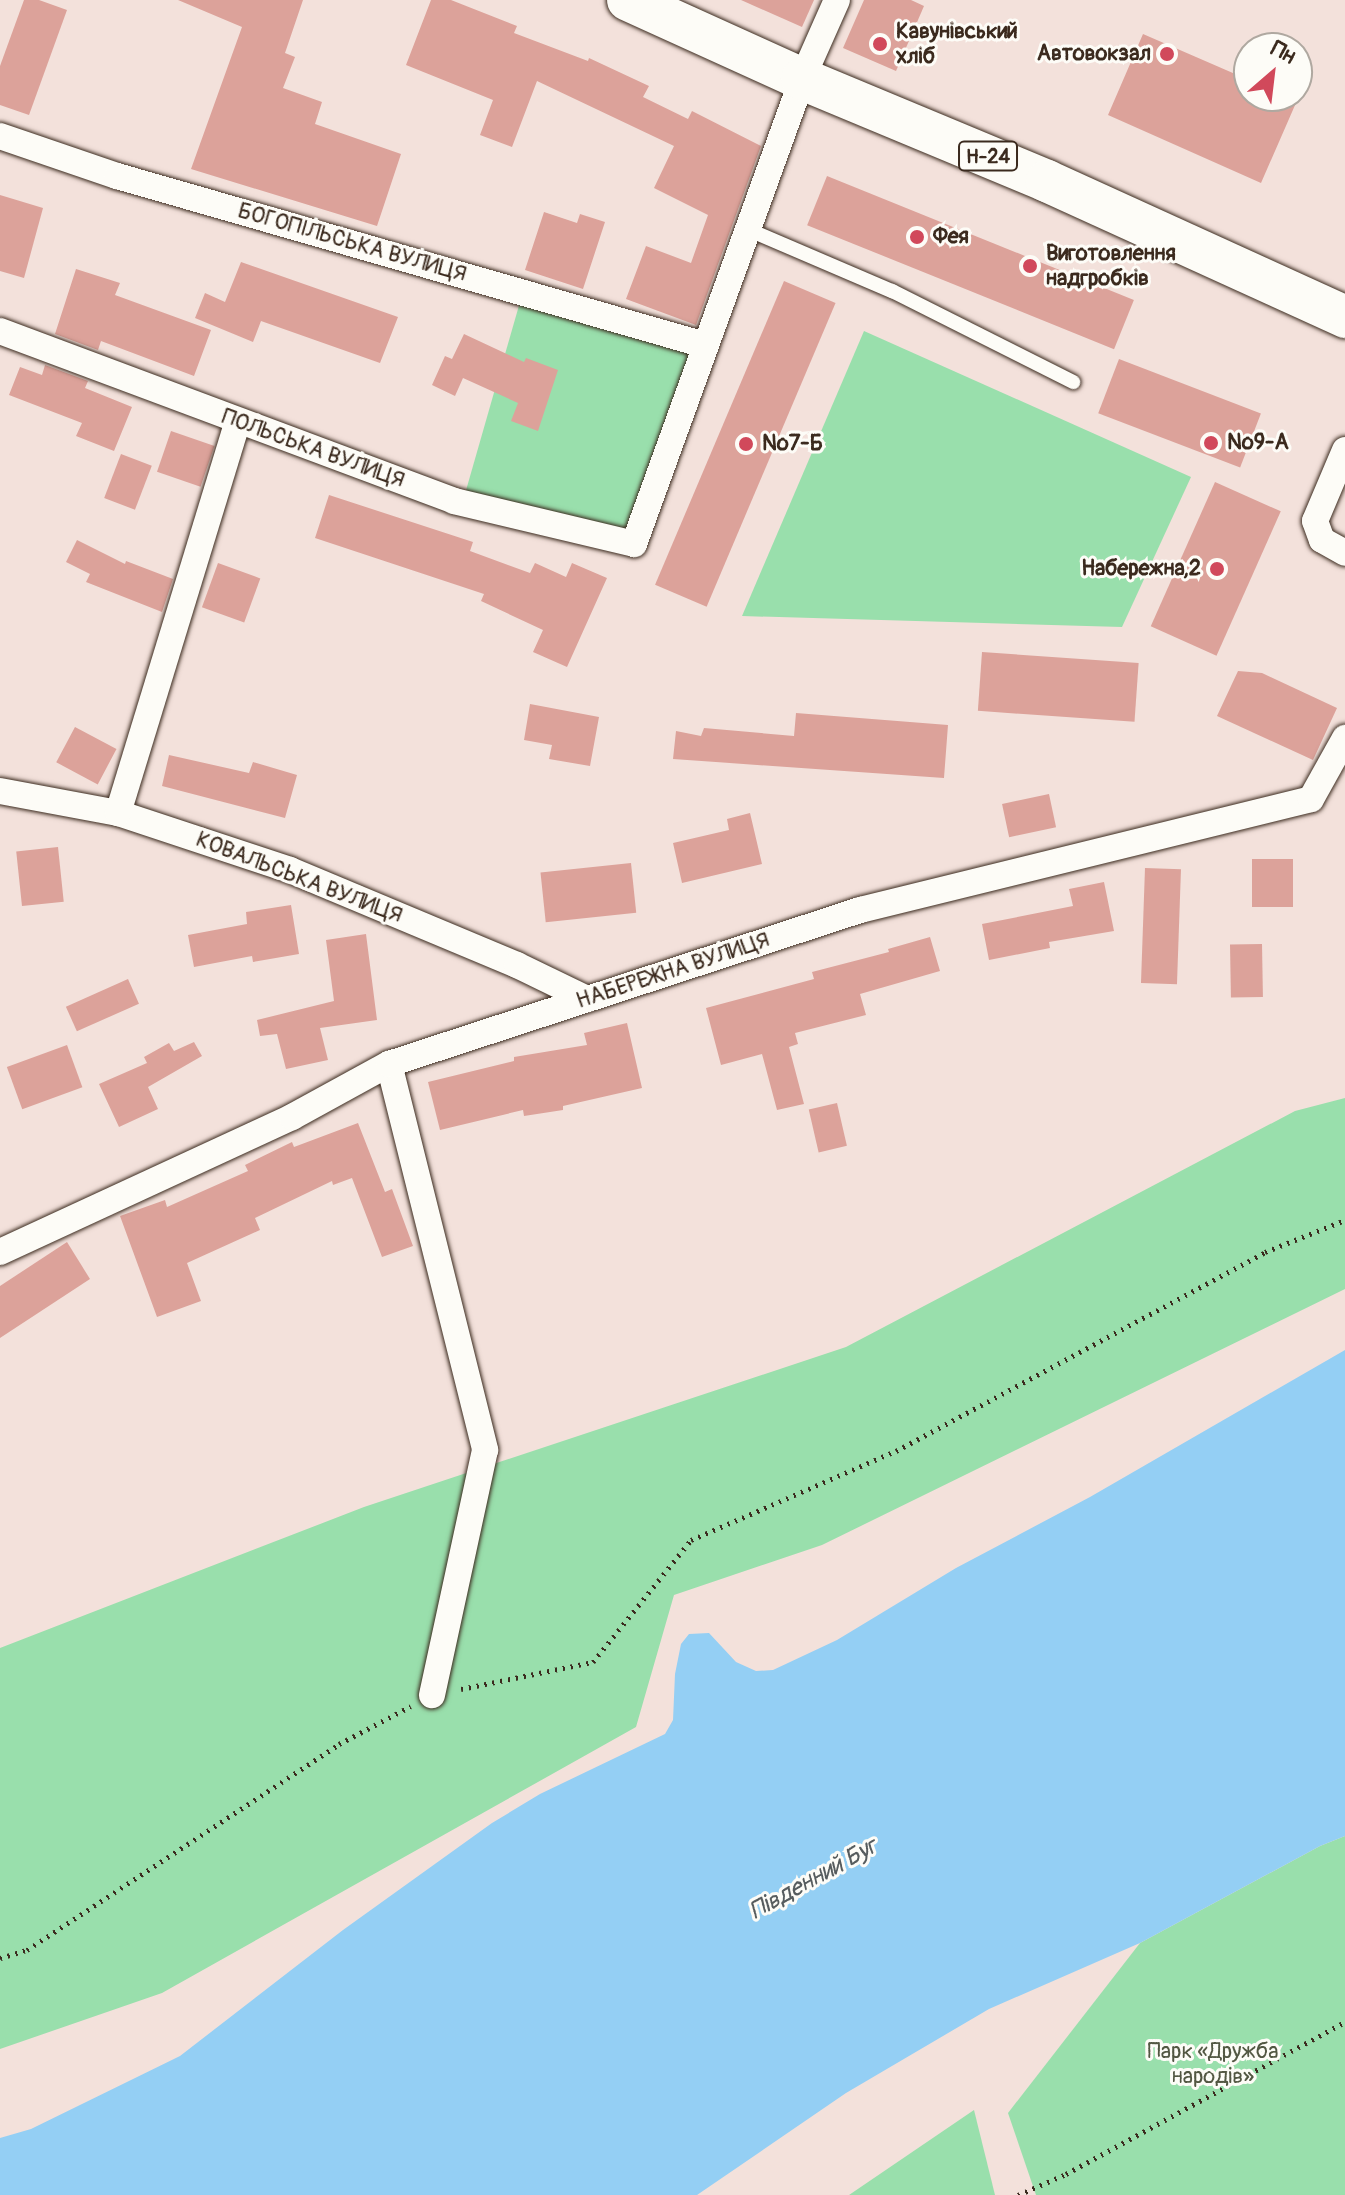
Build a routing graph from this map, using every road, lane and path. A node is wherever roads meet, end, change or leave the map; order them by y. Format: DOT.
graph roads {
  1 [pos="628,0"];
  2 [pos="837,0"];
  3 [pos="802,79"];
  4 [pos="0,136"];
  5 [pos="747,229"];
  6 [pos="1345,317"];
  7 [pos="0,331"];
  8 [pos="705,345"];
  9 [pos="1073,382"];
  10 [pos="238,421"];
  11 [pos="1345,450"];
  12 [pos="1345,553"];
  13 [pos="1345,738"];
  14 [pos="0,791"];
  15 [pos="118,813"];
  16 [pos="587,999"];
  17 [pos="389,1064"];
  18 [pos="1345,1220"];
  19 [pos="0,1252"];
  20 [pos="432,1695"];
  21 [pos="0,1958"];
  22 [pos="1345,2022"];
  23 [pos="1042,2185"];
  24 [pos="1018,2195"];
  25 [pos="1046,2195"];
  1 -- 3 [label="main road, Н-24"];
  2 -- 3 [label="street"];
  3 -- 5 [label="street"];
  3 -- 6 [label="main road, Н-24"];
  4 -- 8 [label="street, БОГОПІЛЬСЬКА ВУЛИЦЯ"];
  5 -- 8 [label="street"];
  5 -- 9 [label="lane"];
  7 -- 10 [label="street, ПОЛЬСЬКА ВУЛИЦЯ"];
  8 -- 10 [label="street, ПОЛЬСЬКА ВУЛИЦЯ"];
  10 -- 15 [label="street"];
  11 -- 12 [label="street"];
  13 -- 16 [label="street, НАБЕРЕЖНА ВУЛИЦЯ"];
  14 -- 15 [label="street, КОВАЛЬСЬКА ВУЛИЦЯ"];
  15 -- 16 [label="street, КОВАЛЬСЬКА ВУЛИЦЯ"];
  16 -- 17 [label="street, НАБЕРЕЖНА ВУЛИЦЯ"];
  17 -- 19 [label="street, НАБЕРЕЖНА ВУЛИЦЯ"];
  17 -- 20 [label="street"];
  18 -- 20 [label="path"];
  20 -- 21 [label="path"];
  22 -- 23 [label="path"];
  23 -- 24 [label="path"];
  23 -- 25 [label="path"];
}
